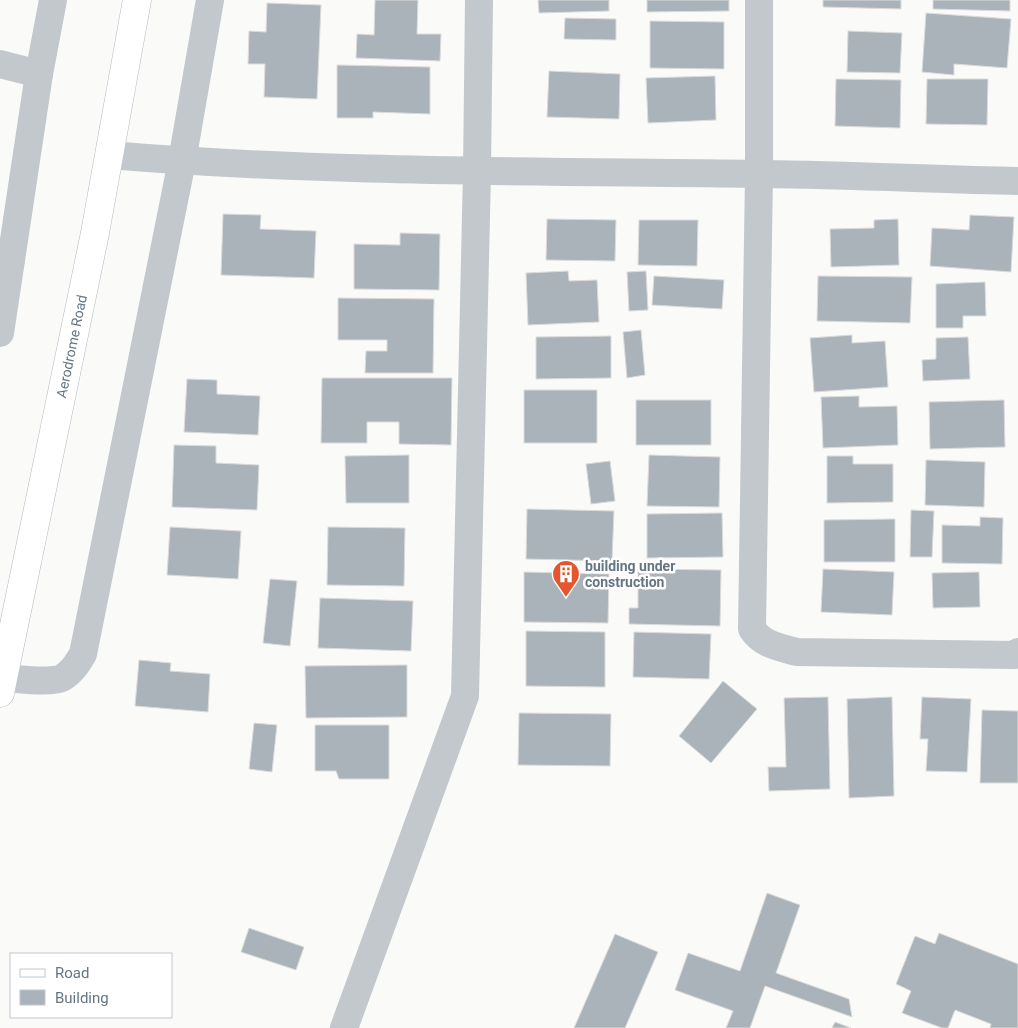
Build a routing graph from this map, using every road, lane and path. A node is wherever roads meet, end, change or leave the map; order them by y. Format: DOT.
graph roads {
  1 [pos="53,0"];
  2 [pos="137,0"];
  3 [pos="210,0"];
  4 [pos="479,0"];
  5 [pos="758,0"];
  6 [pos="0,64"];
  7 [pos="39,74"];
  8 [pos="109,155"];
  9 [pos="182,161"];
  10 [pos="478,172"];
  11 [pos="759,174"];
  12 [pos="1018,181"];
  13 [pos="0,333"];
  14 [pos="1018,652"];
  15 [pos="1,682"];
  16 [pos="344,1028"];
  1 -- 7 [label="street"];
  2 -- 8 [label="street, Aerodrome Road"];
  3 -- 9 [label="street"];
  4 -- 10 [label="street"];
  5 -- 11 [label="street"];
  6 -- 7 [label="street"];
  7 -- 13 [label="street"];
  8 -- 9 [label="street"];
  8 -- 15 [label="street, Aerodrome Road"];
  9 -- 10 [label="street"];
  9 -- 15 [label="street"];
  10 -- 11 [label="street"];
  10 -- 16 [label="street"];
  11 -- 12 [label="street"];
  11 -- 14 [label="street"];
}
